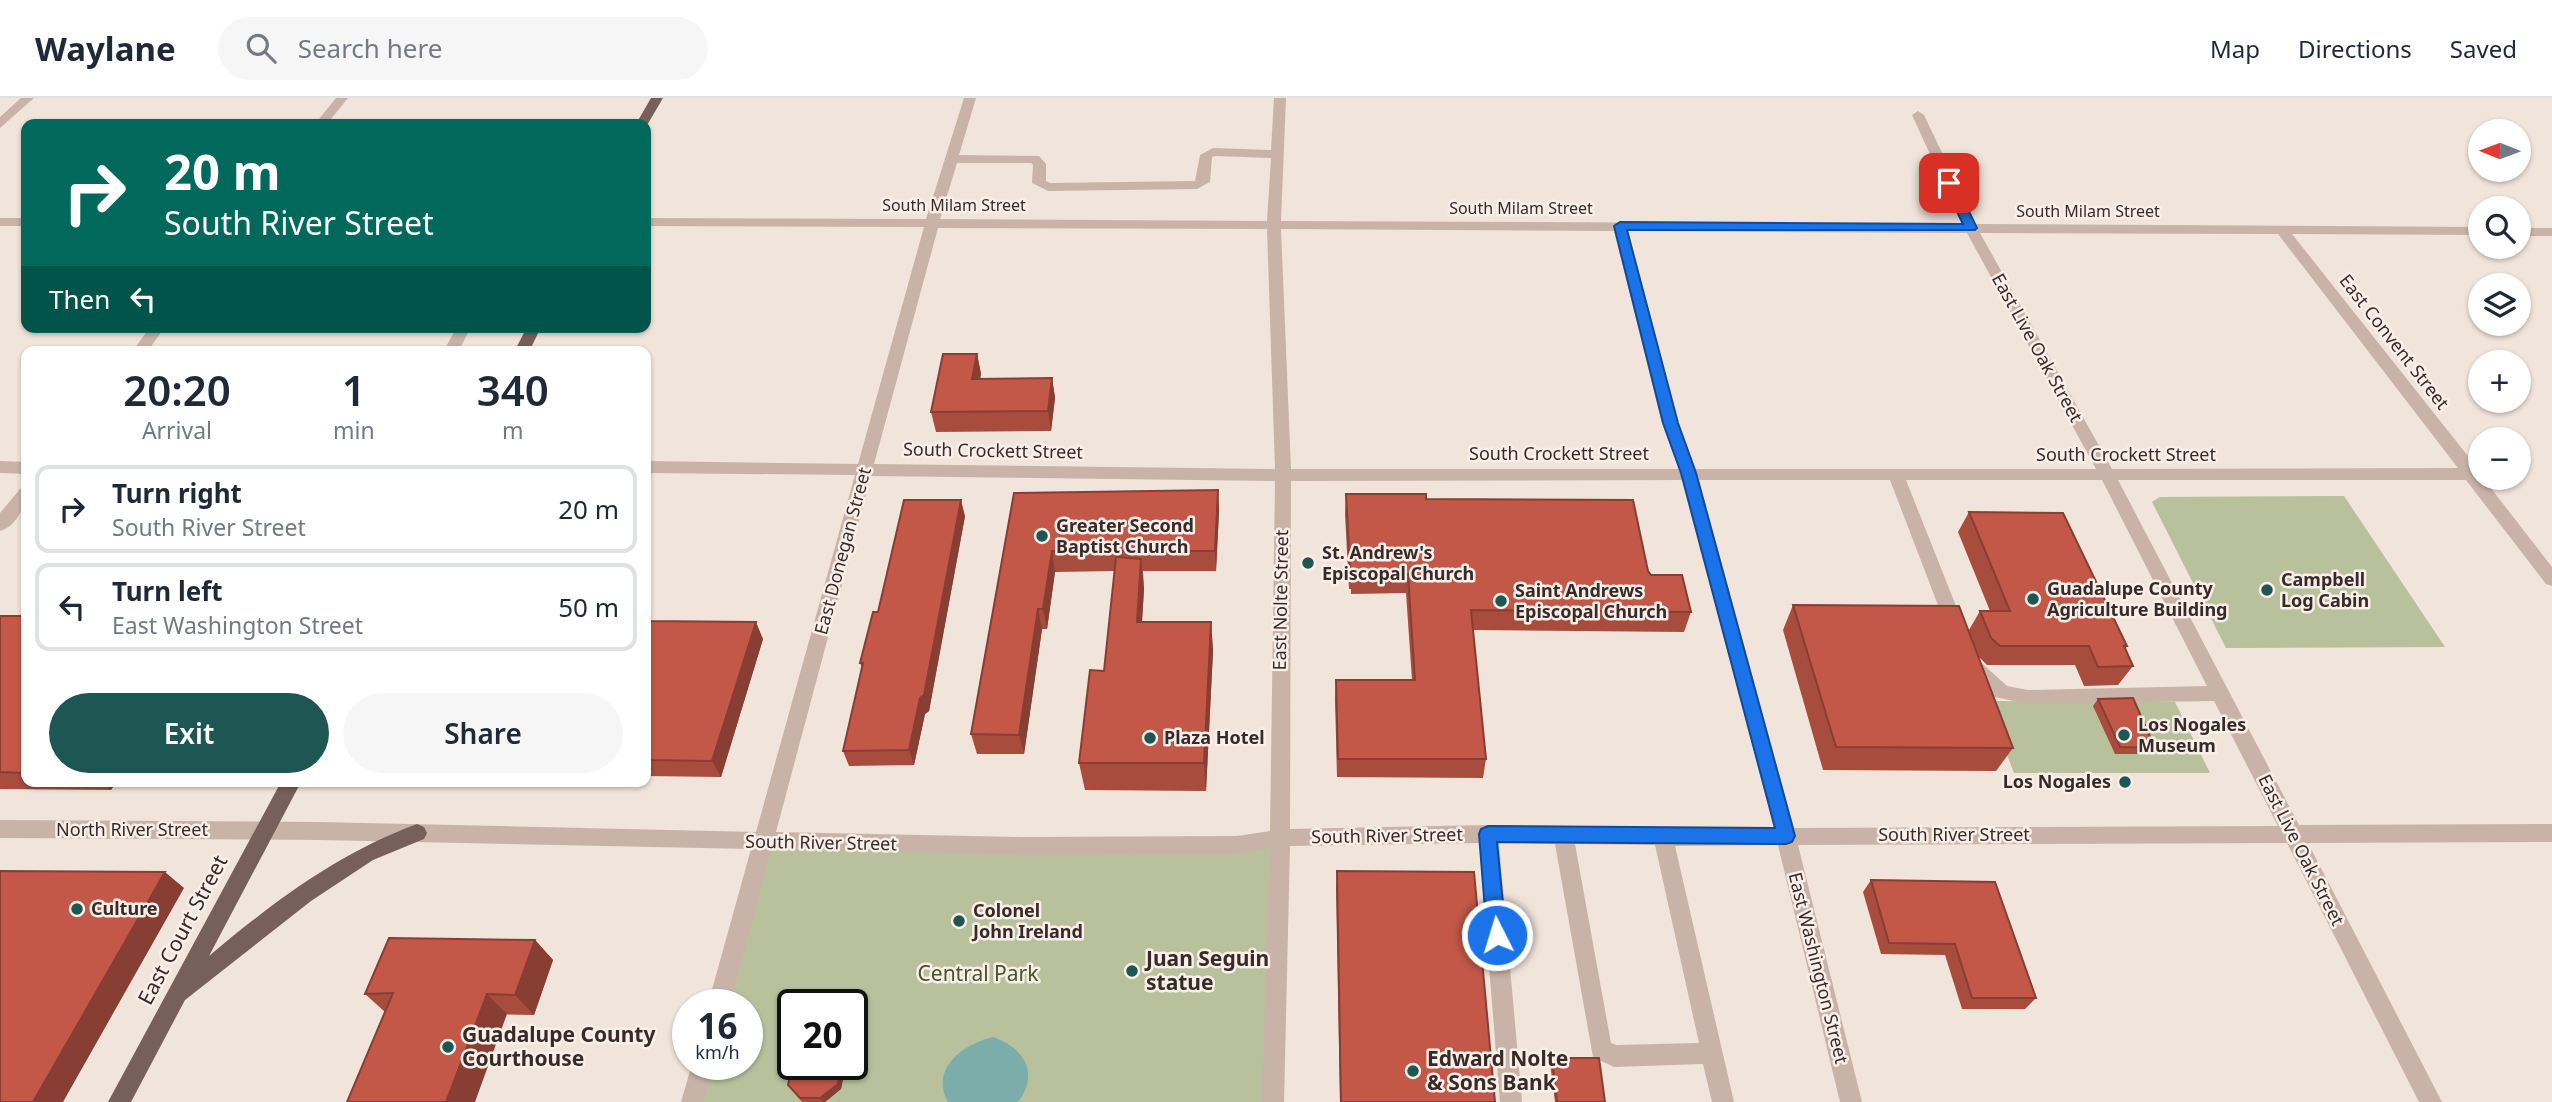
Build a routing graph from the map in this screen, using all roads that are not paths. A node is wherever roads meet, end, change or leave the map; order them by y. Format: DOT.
graph roads {
  1 [pos="28,98"];
  2 [pos="342,98"];
  3 [pos="657,98"];
  4 [pos="970,98"];
  5 [pos="1280,98"];
  6 [pos="1918,115"];
  7 [pos="325,119"];
  8 [pos="645,119"];
  9 [pos="0,124"];
  10 [pos="1277,153"];
  11 [pos="951,159"];
  12 [pos="0,222"];
  13 [pos="21,222"];
  14 [pos="651,222"];
  15 [pos="932,223"];
  16 [pos="1274,223"];
  17 [pos="1620,226"];
  18 [pos="1971,228"];
  19 [pos="2282,230"];
  20 [pos="2468,232"];
  21 [pos="2531,232"];
  22 [pos="2552,232"];
  23 [pos="0,467"];
  24 [pos="651,467"];
  25 [pos="21,468"];
  26 [pos="2468,468"];
  27 [pos="866,469"];
  28 [pos="1689,473"];
  29 [pos="1895,473"];
  30 [pos="2107,474"];
  31 [pos="2468,474"];
  32 [pos="1283,475"];
  33 [pos="2485,490"];
  34 [pos="21,499"];
  35 [pos="0,525"];
  36 [pos="2552,579"];
  37 [pos="2221,693"];
  38 [pos="288,787"];
  39 [pos="0,829"];
  40 [pos="265,831"];
  41 [pos="417,833"];
  42 [pos="2552,833"];
  43 [pos="1488,834"];
  44 [pos="2294,834"];
  45 [pos="1563,835"];
  46 [pos="1786,836"];
  47 [pos="1662,837"];
  48 [pos="1280,838"];
  49 [pos="764,842"];
  50 [pos="723,989"];
  51 [pos="175,998"];
  52 [pos="1712,1053"];
  53 [pos="698,1080"];
  54 [pos="119,1102"];
  55 [pos="692,1102"];
  56 [pos="1273,1102"];
  57 [pos="1511,1102"];
  58 [pos="1723,1102"];
  59 [pos="1851,1102"];
  60 [pos="2431,1102"];
  1 -- 9 [label="street"];
  2 -- 7 [label="street"];
  3 -- 8 [label="main road"];
  4 -- 11 [label="street, East Donegan Street"];
  5 -- 10 [label="street, East Nolte Street"];
  6 -- 18 [label="street, East Live Oak Street"];
  10 -- 11 [label="street"];
  10 -- 16 [label="street, East Nolte Street"];
  11 -- 15 [label="street, East Donegan Street"];
  12 -- 13 [label="street"];
  14 -- 15 [label="street, South Milam Street"];
  15 -- 16 [label="street, South Milam Street"];
  15 -- 27 [label="street, East Donegan Street"];
  16 -- 17 [label="street, South Milam Street"];
  16 -- 32 [label="street, East Nolte Street"];
  17 -- 18 [label="street, South Milam Street"];
  17 -- 28 [label="street, East Washington Street"];
  18 -- 19 [label="street, South Milam Street"];
  18 -- 30 [label="street, East Live Oak Street"];
  19 -- 20 [label="street, South Milam Street"];
  19 -- 26 [label="street, East Convent Street"];
  21 -- 22 [label="street"];
  23 -- 25 [label="street"];
  24 -- 27 [label="street, South Crockett Street"];
  27 -- 32 [label="street, South Crockett Street"];
  27 -- 49 [label="street, East Donegan Street"];
  28 -- 29 [label="street, South Crockett Street"];
  28 -- 32 [label="street, South Crockett Street"];
  28 -- 46 [label="street, East Washington Street"];
  29 -- 30 [label="street, South Crockett Street"];
  29 -- 37 [label="street"];
  30 -- 31 [label="street, South Crockett Street"];
  30 -- 37 [label="street, East Live Oak Street"];
  32 -- 48 [label="street, East Nolte Street"];
  33 -- 36 [label="street, East Convent Street"];
  34 -- 35 [label="street"];
  37 -- 44 [label="street, East Live Oak Street"];
  38 -- 40 [label="main road, East Court Street"];
  39 -- 40 [label="street, North River Street"];
  40 -- 41 [label="street, South River Street"];
  40 -- 51 [label="main road, East Court Street"];
  41 -- 49 [label="street, South River Street"];
  41 -- 51 [label="main road"];
  42 -- 44 [label="street, South River Street"];
  43 -- 45 [label="street, South River Street"];
  43 -- 48 [label="street, South River Street"];
  43 -- 57 [label="street"];
  44 -- 46 [label="street, South River Street"];
  44 -- 60 [label="street, East Live Oak Street"];
  45 -- 47 [label="street, South River Street"];
  45 -- 52 [label="street"];
  46 -- 47 [label="street, South River Street"];
  46 -- 59 [label="street, East Washington Street"];
  47 -- 52 [label="street"];
  48 -- 49 [label="street, South River Street"];
  48 -- 56 [label="street, East Nolte Street"];
  49 -- 50 [label="street, East Donegan Street"];
  51 -- 54 [label="main road, East Court Street"];
  52 -- 58 [label="street"];
  53 -- 55 [label="street"];
}
